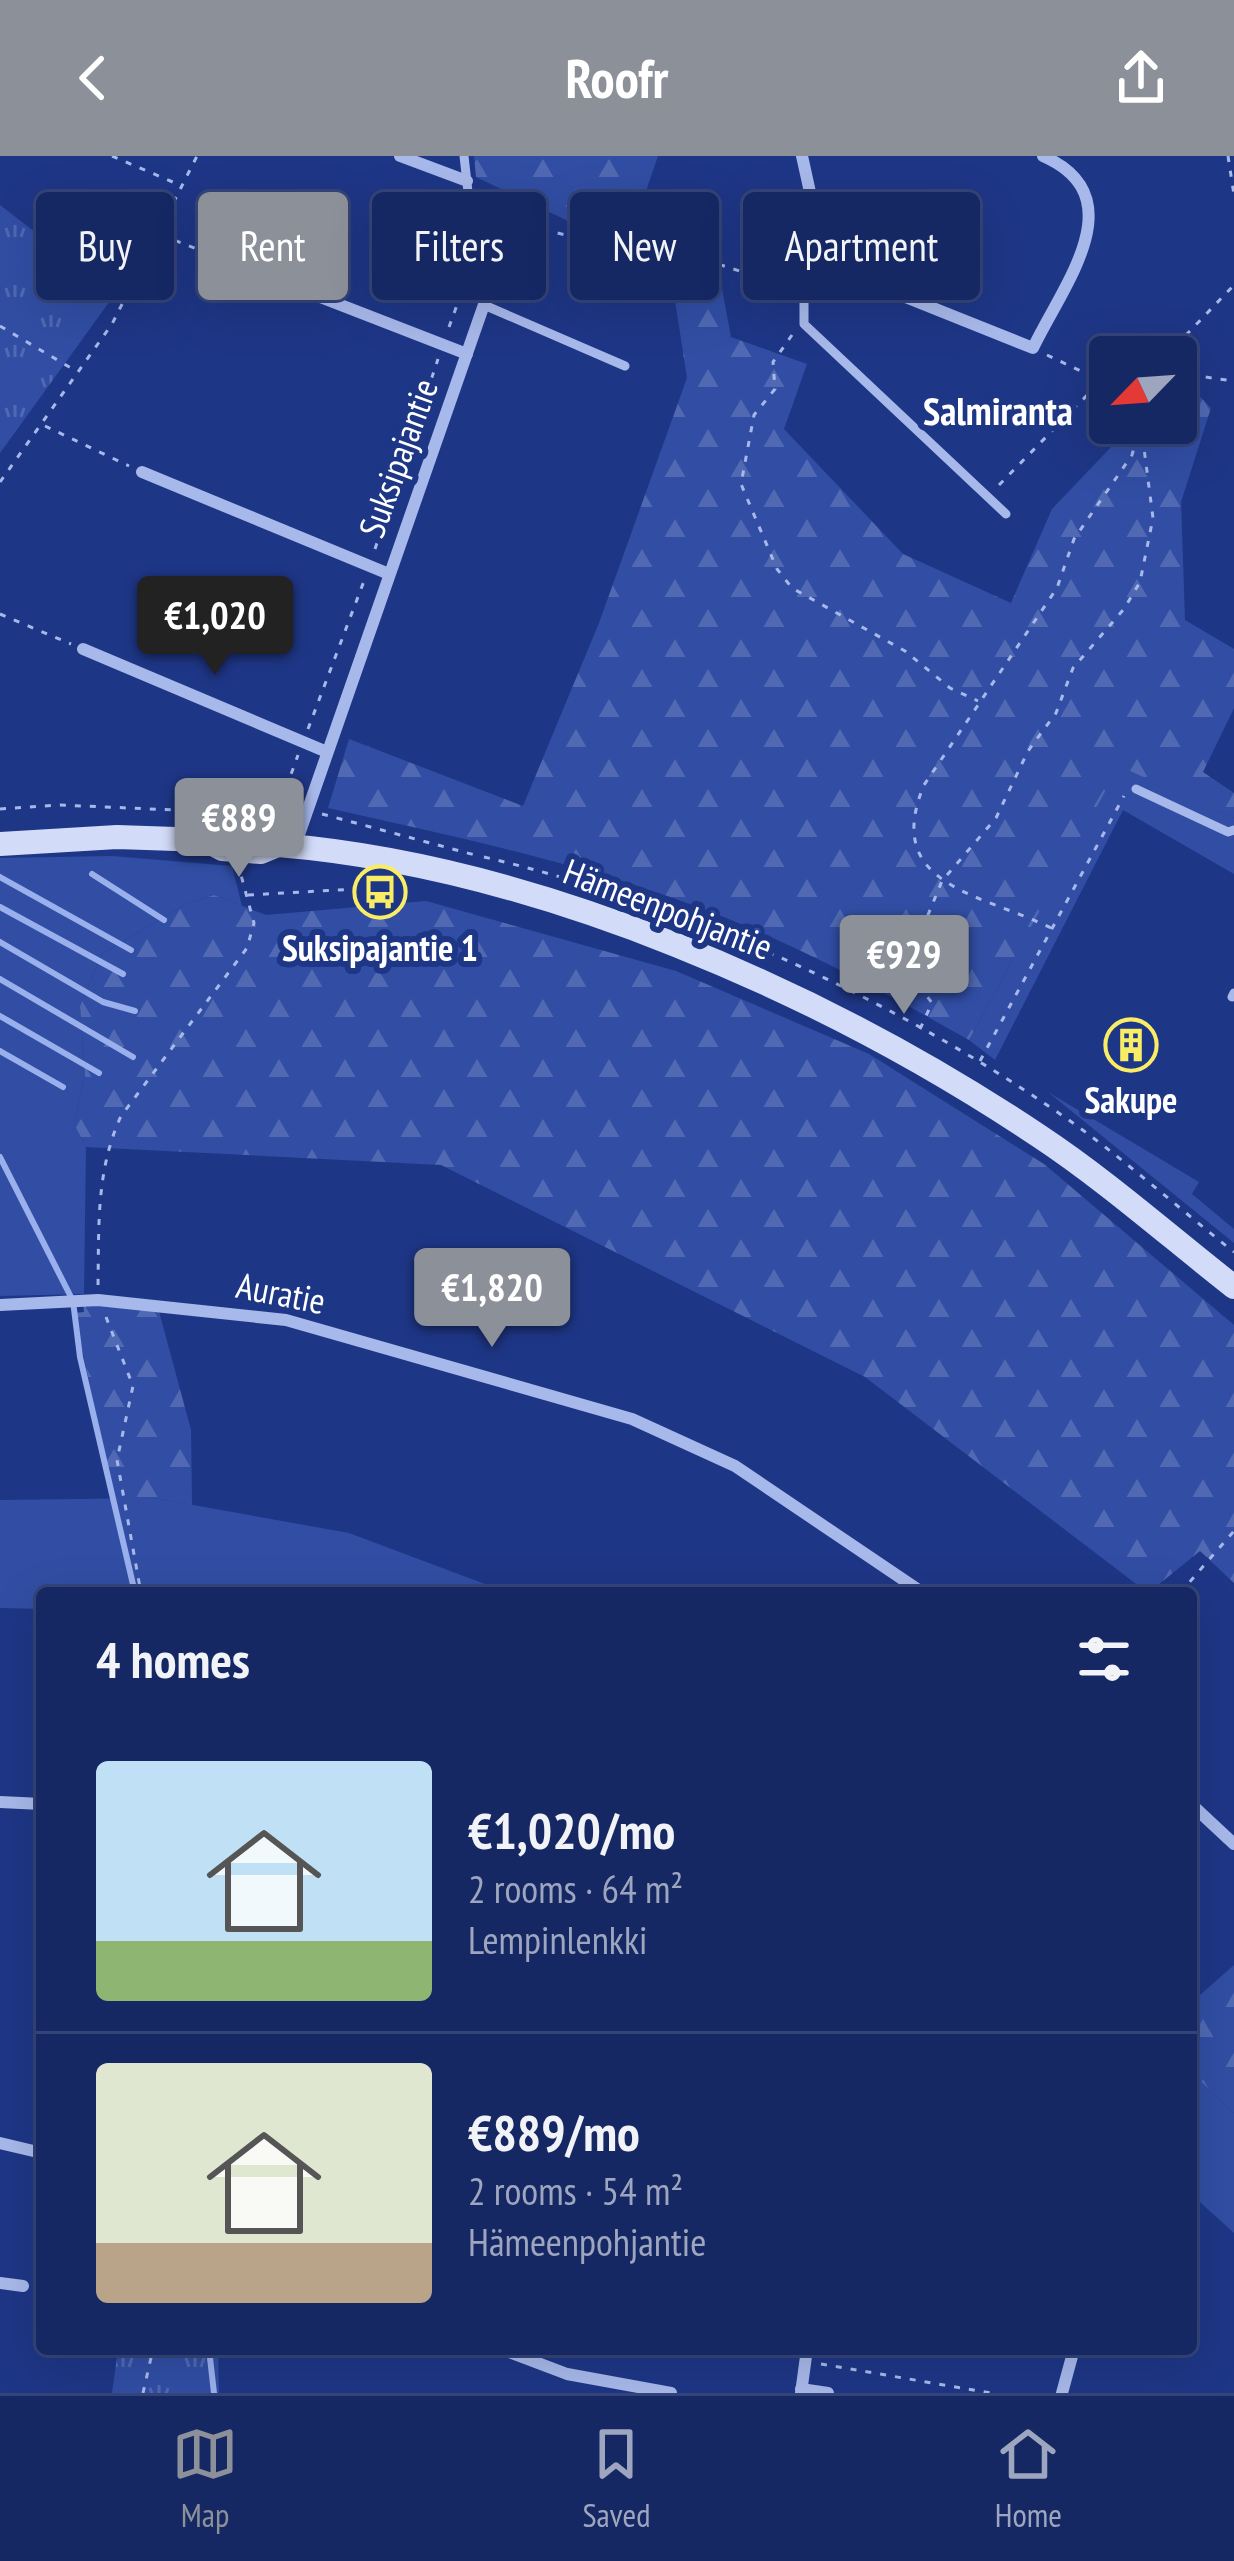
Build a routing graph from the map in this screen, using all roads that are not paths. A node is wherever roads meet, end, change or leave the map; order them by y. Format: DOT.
graph roads {
  1 [pos="400,156"];
  2 [pos="464,156"];
  3 [pos="802,156"];
  4 [pos="1043,156"];
  5 [pos="467,187"];
  6 [pos="472,192"];
  7 [pos="810,192"];
  8 [pos="328,300"];
  9 [pos="486,300"];
  10 [pos="804,300"];
  11 [pos="913,300"];
  12 [pos="484,305"];
  13 [pos="467,354"];
  14 [pos="625,366"];
  15 [pos="142,472"];
  16 [pos="1006,514"];
  17 [pos="389,574"];
  18 [pos="83,649"];
  19 [pos="327,752"];
  20 [pos="1136,789"];
  21 [pos="1234,830"];
  22 [pos="205,840"];
  23 [pos="0,844"];
  24 [pos="287,845"];
  25 [pos="1234,1287"];
  26 [pos="0,1305"];
  27 [pos="913,1587"];
  28 [pos="0,1802"];
  29 [pos="36,1804"];
  30 [pos="1197,1810"];
  31 [pos="1234,1844"];
  32 [pos="0,2143"];
  33 [pos="36,2152"];
  34 [pos="0,2283"];
  35 [pos="23,2286"];
  36 [pos="517,2355"];
  37 [pos="1072,2355"];
  38 [pos="806,2356"];
  39 [pos="801,2391"];
  40 [pos="671,2393"];
  41 [pos="828,2393"];
  42 [pos="1062,2393"];
  1 -- 5 [label="street"];
  2 -- 5 [label="lane"];
  3 -- 7 [label="street"];
  4 -- 11 [label="street"];
  5 -- 6 [label="lane"];
  8 -- 13 [label="street"];
  9 -- 12 [label="street, Suksipajantie"];
  10 -- 16 [label="lane"];
  12 -- 13 [label="street, Suksipajantie"];
  12 -- 14 [label="lane"];
  13 -- 17 [label="street, Suksipajantie"];
  15 -- 17 [label="street"];
  17 -- 19 [label="street, Suksipajantie"];
  18 -- 19 [label="street"];
  19 -- 24 [label="street, Suksipajantie"];
  20 -- 21 [label="lane"];
  22 -- 23 [label="main road, Hämeenpohjantie"];
  22 -- 24 [label="main road, Hämeenpohjantie"];
  22 -- 24 [label="main road, Hämeenpohjantie"];
  24 -- 25 [label="main road, Hämeenpohjantie"];
  26 -- 27 [label="street, Auratie"];
  28 -- 29 [label="street"];
  30 -- 31 [label="street"];
  32 -- 33 [label="street"];
  34 -- 35 [label="street"];
  36 -- 40 [label="street"];
  37 -- 42 [label="street"];
  38 -- 39 [label="street"];
  39 -- 41 [label="street"];
}
